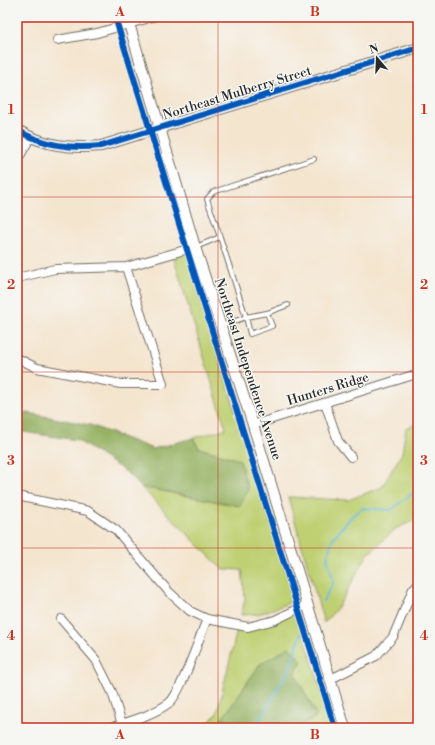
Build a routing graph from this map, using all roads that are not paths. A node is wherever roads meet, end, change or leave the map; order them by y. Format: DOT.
graph roads {
  1 [pos="153,17"];
  2 [pos="128,21"];
  3 [pos="56,40"];
  4 [pos="418,48"];
  5 [pos="160,128"];
  6 [pos="17,130"];
  7 [pos="30,138"];
  8 [pos="314,159"];
  9 [pos="17,161"];
  10 [pos="220,237"];
  11 [pos="195,247"];
  12 [pos="126,267"];
  13 [pos="17,278"];
  14 [pos="288,305"];
  15 [pos="267,313"];
  16 [pos="246,317"];
  17 [pos="221,326"];
  18 [pos="17,358"];
  19 [pos="410,376"];
  20 [pos="325,403"];
  21 [pos="253,425"];
  22 [pos="351,457"];
  23 [pos="17,497"];
  24 [pos="418,584"];
  25 [pos="308,604"];
  26 [pos="61,619"];
  27 [pos="207,619"];
  28 [pos="331,679"];
  29 [pos="17,724"];
  30 [pos="122,724"];
  31 [pos="20,728"];
  32 [pos="109,728"];
  33 [pos="345,728"];
  1 -- 2 [label="street"];
  2 -- 3 [label="street"];
  2 -- 5 [label="street, Northeast Independence Avenue"];
  4 -- 5 [label="street, Northeast Mulberry Street"];
  5 -- 7 [label="street, Northeast Mulberry Street"];
  5 -- 11 [label="street, Northeast Independence Avenue"];
  6 -- 7 [label="street, Northeast Mulberry Street"];
  7 -- 9 [label="street"];
  8 -- 10 [label="lane"];
  10 -- 11 [label="lane"];
  10 -- 16 [label="lane"];
  11 -- 12 [label="street"];
  11 -- 17 [label="street, Northeast Independence Avenue"];
  12 -- 13 [label="street"];
  12 -- 18 [label="street"];
  14 -- 15 [label="lane"];
  15 -- 16 [label="lane"];
  15 -- 16 [label="lane"];
  16 -- 17 [label="lane"];
  17 -- 21 [label="street, Northeast Independence Avenue"];
  19 -- 20 [label="street, Hunters Ridge"];
  20 -- 21 [label="street, Hunters Ridge"];
  20 -- 22 [label="street"];
  21 -- 25 [label="street, Northeast Independence Avenue"];
  23 -- 27 [label="street"];
  24 -- 28 [label="street"];
  25 -- 27 [label="street"];
  25 -- 28 [label="street, Northeast Independence Avenue"];
  26 -- 30 [label="street"];
  27 -- 30 [label="street"];
  28 -- 33 [label="street, Northeast Independence Avenue"];
  29 -- 31 [label="street"];
  30 -- 32 [label="street"];
}
